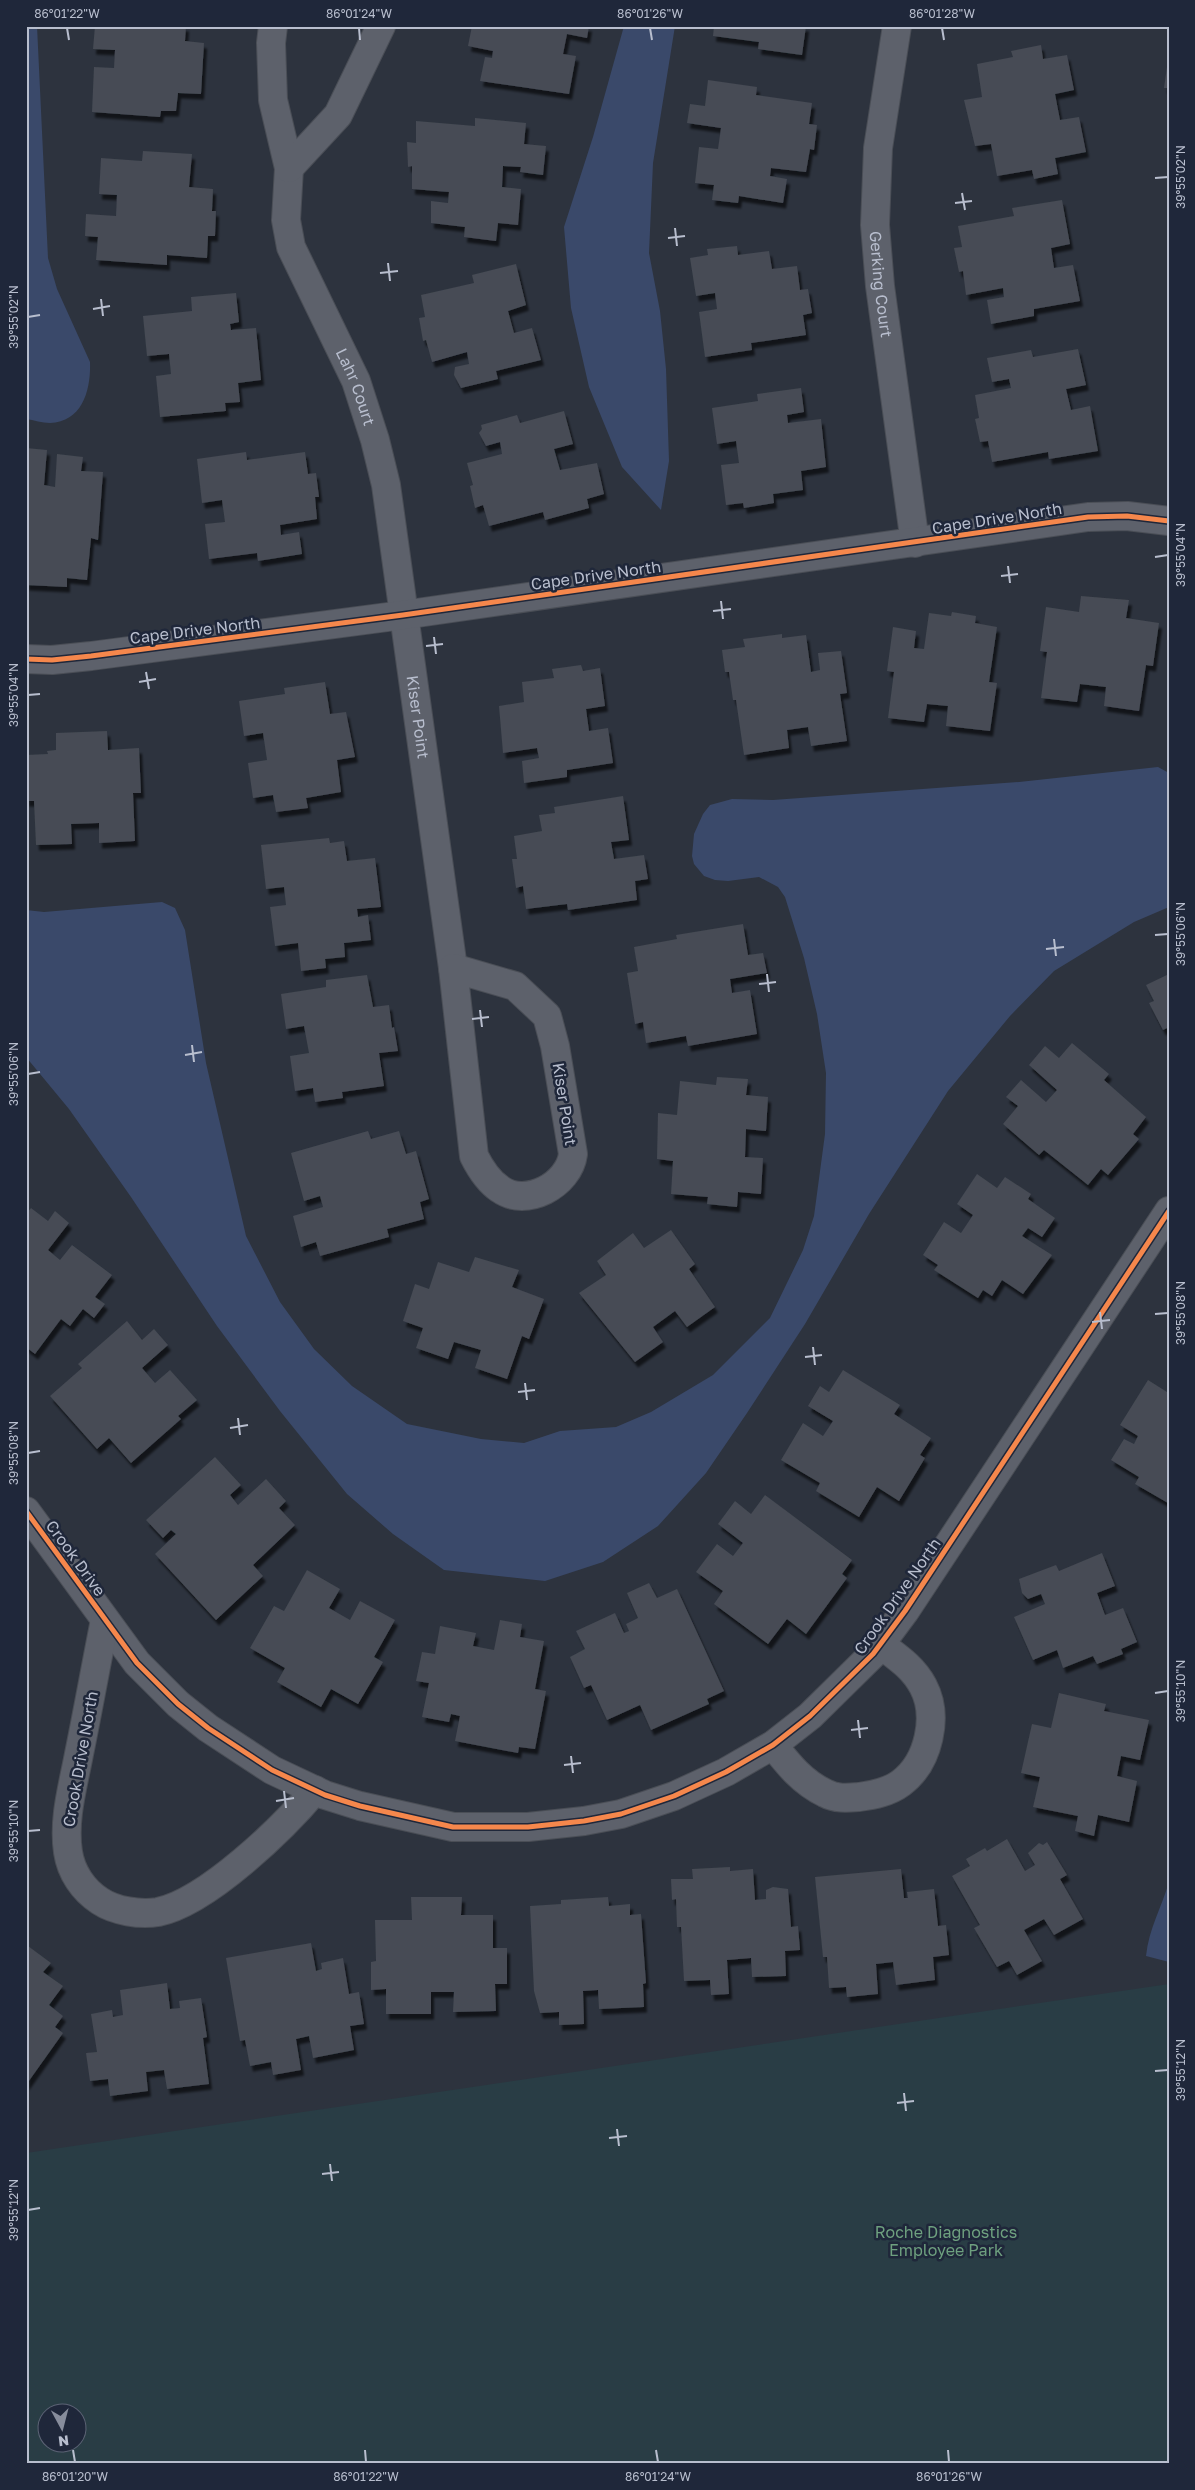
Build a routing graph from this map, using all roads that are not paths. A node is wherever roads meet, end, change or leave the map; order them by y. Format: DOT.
graph roads {
  1 [pos="273,26"];
  2 [pos="381,26"];
  3 [pos="897,26"];
  4 [pos="289,168"];
  5 [pos="1169,521"];
  6 [pos="915,543"];
  7 [pos="403,615"];
  8 [pos="26,659"];
  9 [pos="453,968"];
  10 [pos="1169,1211"];
  11 [pos="26,1511"];
  12 [pos="105,1620"];
  13 [pos="880,1644"];
  14 [pos="773,1745"];
  15 [pos="315,1790"];
  1 -- 4 [label="street, Lahr Court"];
  2 -- 4 [label="street"];
  3 -- 6 [label="street, Gerking Court"];
  4 -- 7 [label="street, Lahr Court"];
  5 -- 6 [label="street, Cape Drive North"];
  6 -- 7 [label="street, Cape Drive North"];
  7 -- 8 [label="street, Cape Drive North"];
  7 -- 9 [label="street, Kiser Point"];
  9 -- 9 [label="street, Kiser Point"];
  10 -- 13 [label="street, Crook Drive North"];
  11 -- 12 [label="street, Crook Drive"];
  12 -- 15 [label="street, Crook Drive North"];
  12 -- 15 [label="street, Crook Drive North"];
  13 -- 14 [label="street, Crook Drive North"];
  13 -- 14 [label="street, Crook Drive North"];
  14 -- 15 [label="street, Crook Drive North"];
}
